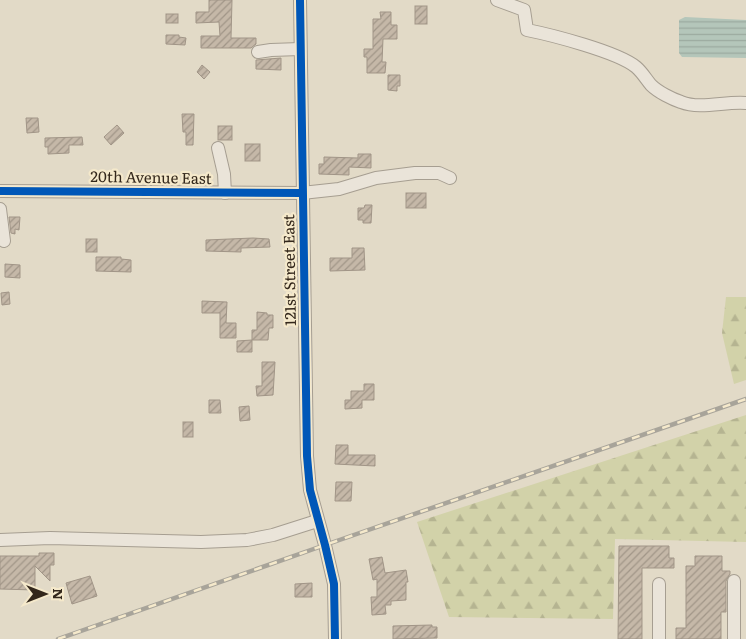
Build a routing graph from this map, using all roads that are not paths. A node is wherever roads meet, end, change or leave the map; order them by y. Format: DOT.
graph roads {
  1 [pos="300,0"];
  2 [pos="497,0"];
  3 [pos="300,49"];
  4 [pos="258,52"];
  5 [pos="746,103"];
  6 [pos="218,148"];
  7 [pos="450,178"];
  8 [pos="0,191"];
  9 [pos="226,192"];
  10 [pos="302,193"];
  11 [pos="0,200"];
  12 [pos="0,210"];
  13 [pos="4,241"];
  14 [pos="317,521"];
  15 [pos="0,540"];
  16 [pos="734,581"];
  17 [pos="659,584"];
  18 [pos="336,639"];
  19 [pos="659,639"];
  20 [pos="734,639"];
  1 -- 3 [label="street, 121st Street East"];
  2 -- 5 [label="street"];
  3 -- 4 [label="street"];
  3 -- 10 [label="street, 121st Street East"];
  6 -- 9 [label="street"];
  7 -- 10 [label="street, 20th Avenue East"];
  8 -- 9 [label="street, 20th Avenue East"];
  8 -- 11 [label="street"];
  9 -- 10 [label="street, 20th Avenue East"];
  10 -- 14 [label="street, 121st Street East"];
  12 -- 13 [label="street"];
  14 -- 15 [label="street"];
  14 -- 18 [label="street, 121st Street East"];
  16 -- 20 [label="street"];
  17 -- 19 [label="street"];
}
